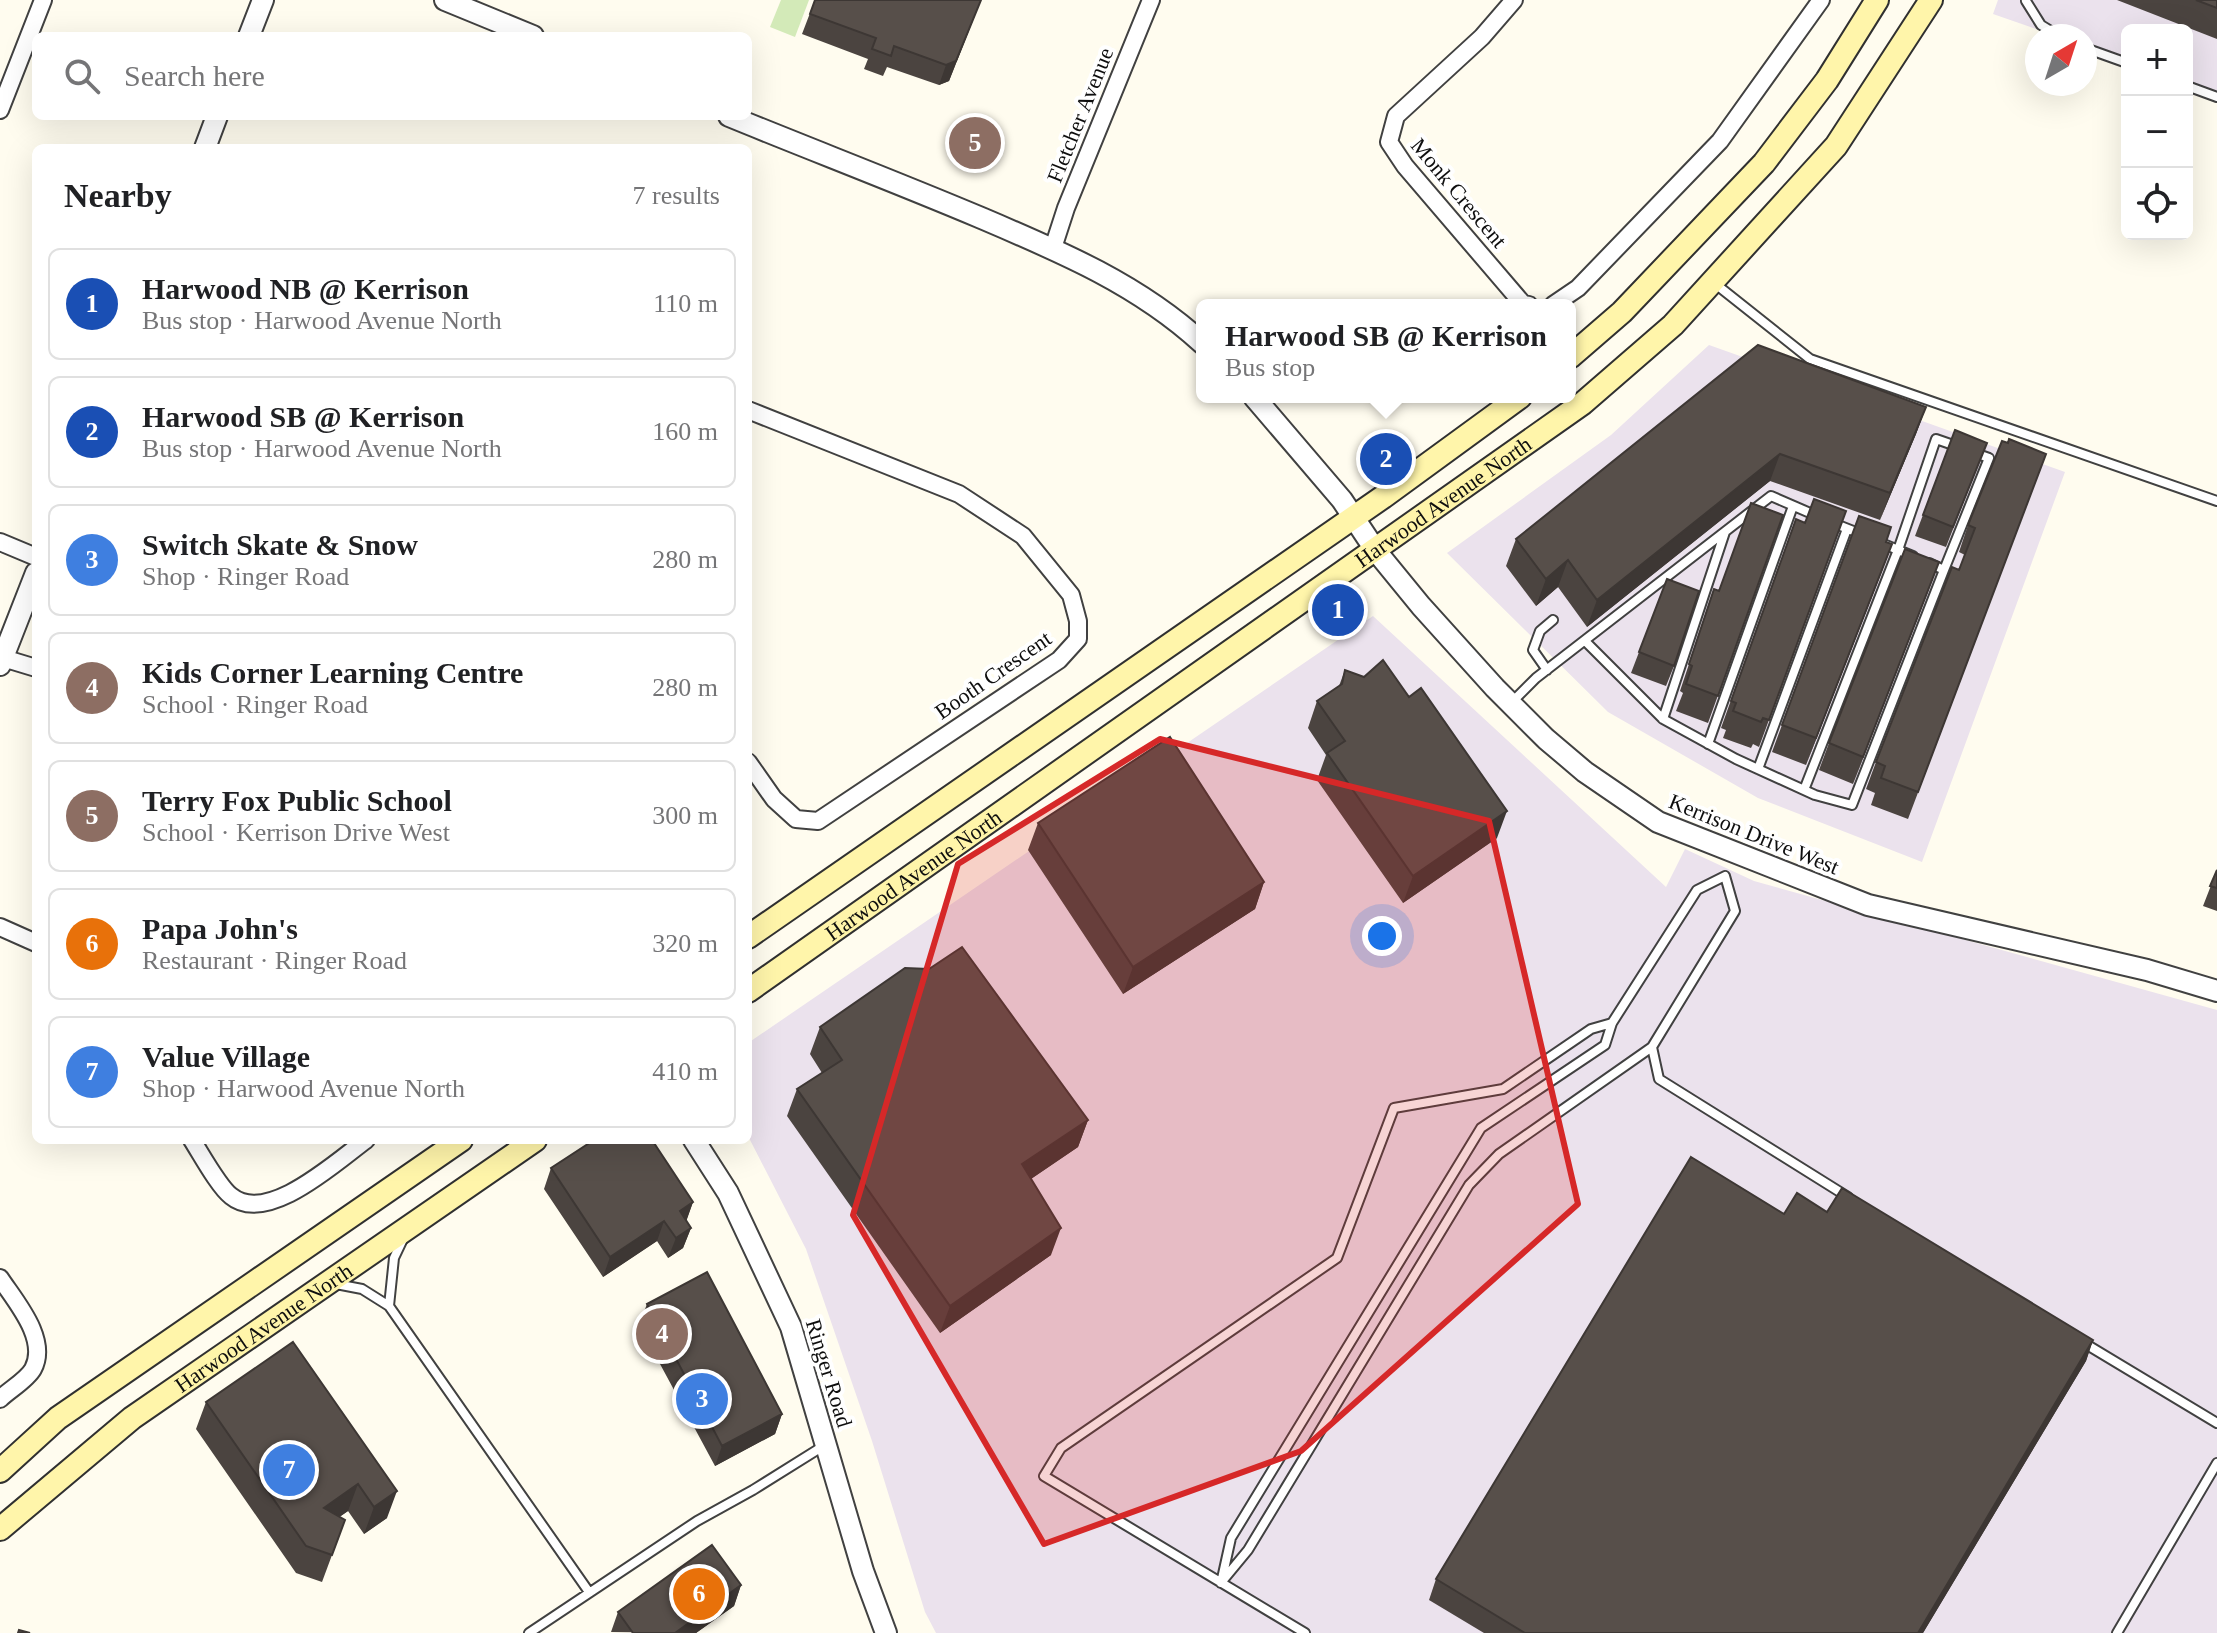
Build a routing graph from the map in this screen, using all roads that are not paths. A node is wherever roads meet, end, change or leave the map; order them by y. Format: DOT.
graph roads {
  1 [pos="43,0"];
  2 [pos="263,0"];
  3 [pos="445,0"];
  4 [pos="1151,0"];
  5 [pos="1514,0"];
  6 [pos="1821,0"];
  7 [pos="1877,0"];
  8 [pos="1931,0"];
  9 [pos="2026,0"];
  10 [pos="2040,24"];
  11 [pos="251,32"];
  12 [pos="523,32"];
  13 [pos="2097,52"];
  14 [pos="2121,61"];
  15 [pos="2193,88"];
  16 [pos="2217,97"];
  17 [pos="0,110"];
  18 [pos="216,120"];
  19 [pos="739,120"];
  20 [pos="206,144"];
  21 [pos="1053,248"];
  22 [pos="1712,282"];
  23 [pos="1519,299"];
  24 [pos="1562,299"];
  25 [pos="1196,337"];
  26 [pos="1576,352"];
  27 [pos="1259,403"];
  28 [pos="1512,403"];
  29 [pos="752,412"];
  30 [pos="2217,501"];
  31 [pos="1793,506"];
  32 [pos="1353,517"];
  33 [pos="1847,529"];
  34 [pos="1725,531"];
  35 [pos="0,542"];
  36 [pos="1898,550"];
  37 [pos="1376,551"];
  38 [pos="32,555"];
  39 [pos="1944,570"];
  40 [pos="32,583"];
  41 [pos="1553,620"];
  42 [pos="1585,641"];
  43 [pos="2,661"];
  44 [pos="32,667"];
  45 [pos="1547,670"];
  46 [pos="1510,703"];
  47 [pos="1663,719"];
  48 [pos="1708,744"];
  49 [pos="752,768"];
  50 [pos="1758,769"];
  51 [pos="1804,790"];
  52 [pos="0,927"];
  53 [pos="752,934"];
  54 [pos="32,941"];
  55 [pos="752,988"];
  56 [pos="2217,991"];
  57 [pos="1612,1023"];
  58 [pos="1652,1047"];
  59 [pos="195,1144"];
  60 [pos="360,1144"];
  61 [pos="455,1144"];
  62 [pos="529,1144"];
  63 [pos="697,1144"];
  64 [pos="1854,1200"];
  65 [pos="410,1226"];
  66 [pos="0,1278"];
  67 [pos="328,1282"];
  68 [pos="389,1306"];
  69 [pos="2079,1340"];
  70 [pos="0,1399"];
  71 [pos="2217,1423"];
  72 [pos="826,1444"];
  73 [pos="2217,1463"];
  74 [pos="0,1471"];
  75 [pos="0,1529"];
  76 [pos="1221,1583"];
  77 [pos="589,1592"];
  78 [pos="529,1633"];
  79 [pos="886,1633"];
  80 [pos="1305,1633"];
  81 [pos="2117,1633"];
  1 -- 17 [label="street"];
  2 -- 11 [label="street"];
  3 -- 12 [label="street"];
  4 -- 21 [label="street, Fletcher Avenue"];
  5 -- 23 [label="street, Monk Crescent"];
  6 -- 24 [label="street"];
  7 -- 26 [label="main road"];
  8 -- 22 [label="main road, Harwood Avenue North"];
  9 -- 10 [label="lane"];
  13 -- 14 [label="lane"];
  15 -- 16 [label="lane"];
  18 -- 20 [label="street"];
  19 -- 21 [label="street"];
  21 -- 25 [label="street"];
  22 -- 30 [label="lane"];
  22 -- 37 [label="main road, Harwood Avenue North"];
  27 -- 32 [label="street, Kerrison Drive West"];
  28 -- 32 [label="main road, Harwood Avenue North"];
  29 -- 49 [label="street, Booth Crescent"];
  31 -- 33 [label="lane"];
  31 -- 34 [label="lane"];
  31 -- 48 [label="lane"];
  32 -- 37 [label="street, Kerrison Drive West"];
  32 -- 53 [label="main road, Harwood Avenue North"];
  33 -- 36 [label="lane"];
  33 -- 50 [label="lane"];
  34 -- 42 [label="lane"];
  34 -- 47 [label="lane"];
  35 -- 38 [label="street"];
  36 -- 39 [label="lane"];
  36 -- 39 [label="lane"];
  36 -- 51 [label="lane"];
  37 -- 46 [label="street, Kerrison Drive West"];
  37 -- 55 [label="main road, Harwood Avenue North"];
  39 -- 51 [label="lane"];
  40 -- 43 [label="street"];
  41 -- 45 [label="lane"];
  42 -- 45 [label="lane"];
  42 -- 47 [label="lane"];
  43 -- 44 [label="street"];
  45 -- 46 [label="lane"];
  46 -- 56 [label="street, Kerrison Drive West"];
  47 -- 48 [label="lane"];
  48 -- 50 [label="lane"];
  50 -- 51 [label="lane"];
  52 -- 54 [label="street"];
  57 -- 58 [label="lane"];
  57 -- 76 [label="lane"];
  57 -- 76 [label="lane"];
  58 -- 64 [label="lane"];
  58 -- 76 [label="lane"];
  59 -- 60 [label="street"];
  61 -- 74 [label="main road, Harwood Avenue North"];
  62 -- 65 [label="main road, Harwood Avenue North"];
  63 -- 72 [label="street, Ringer Road"];
  65 -- 67 [label="main road, Harwood Avenue North"];
  65 -- 68 [label="lane"];
  66 -- 70 [label="street"];
  67 -- 68 [label="lane"];
  67 -- 75 [label="main road, Harwood Avenue North"];
  68 -- 77 [label="lane"];
  69 -- 71 [label="lane"];
  72 -- 77 [label="lane"];
  72 -- 79 [label="street, Ringer Road"];
  73 -- 81 [label="lane"];
  76 -- 80 [label="lane"];
  77 -- 78 [label="lane"];
}
